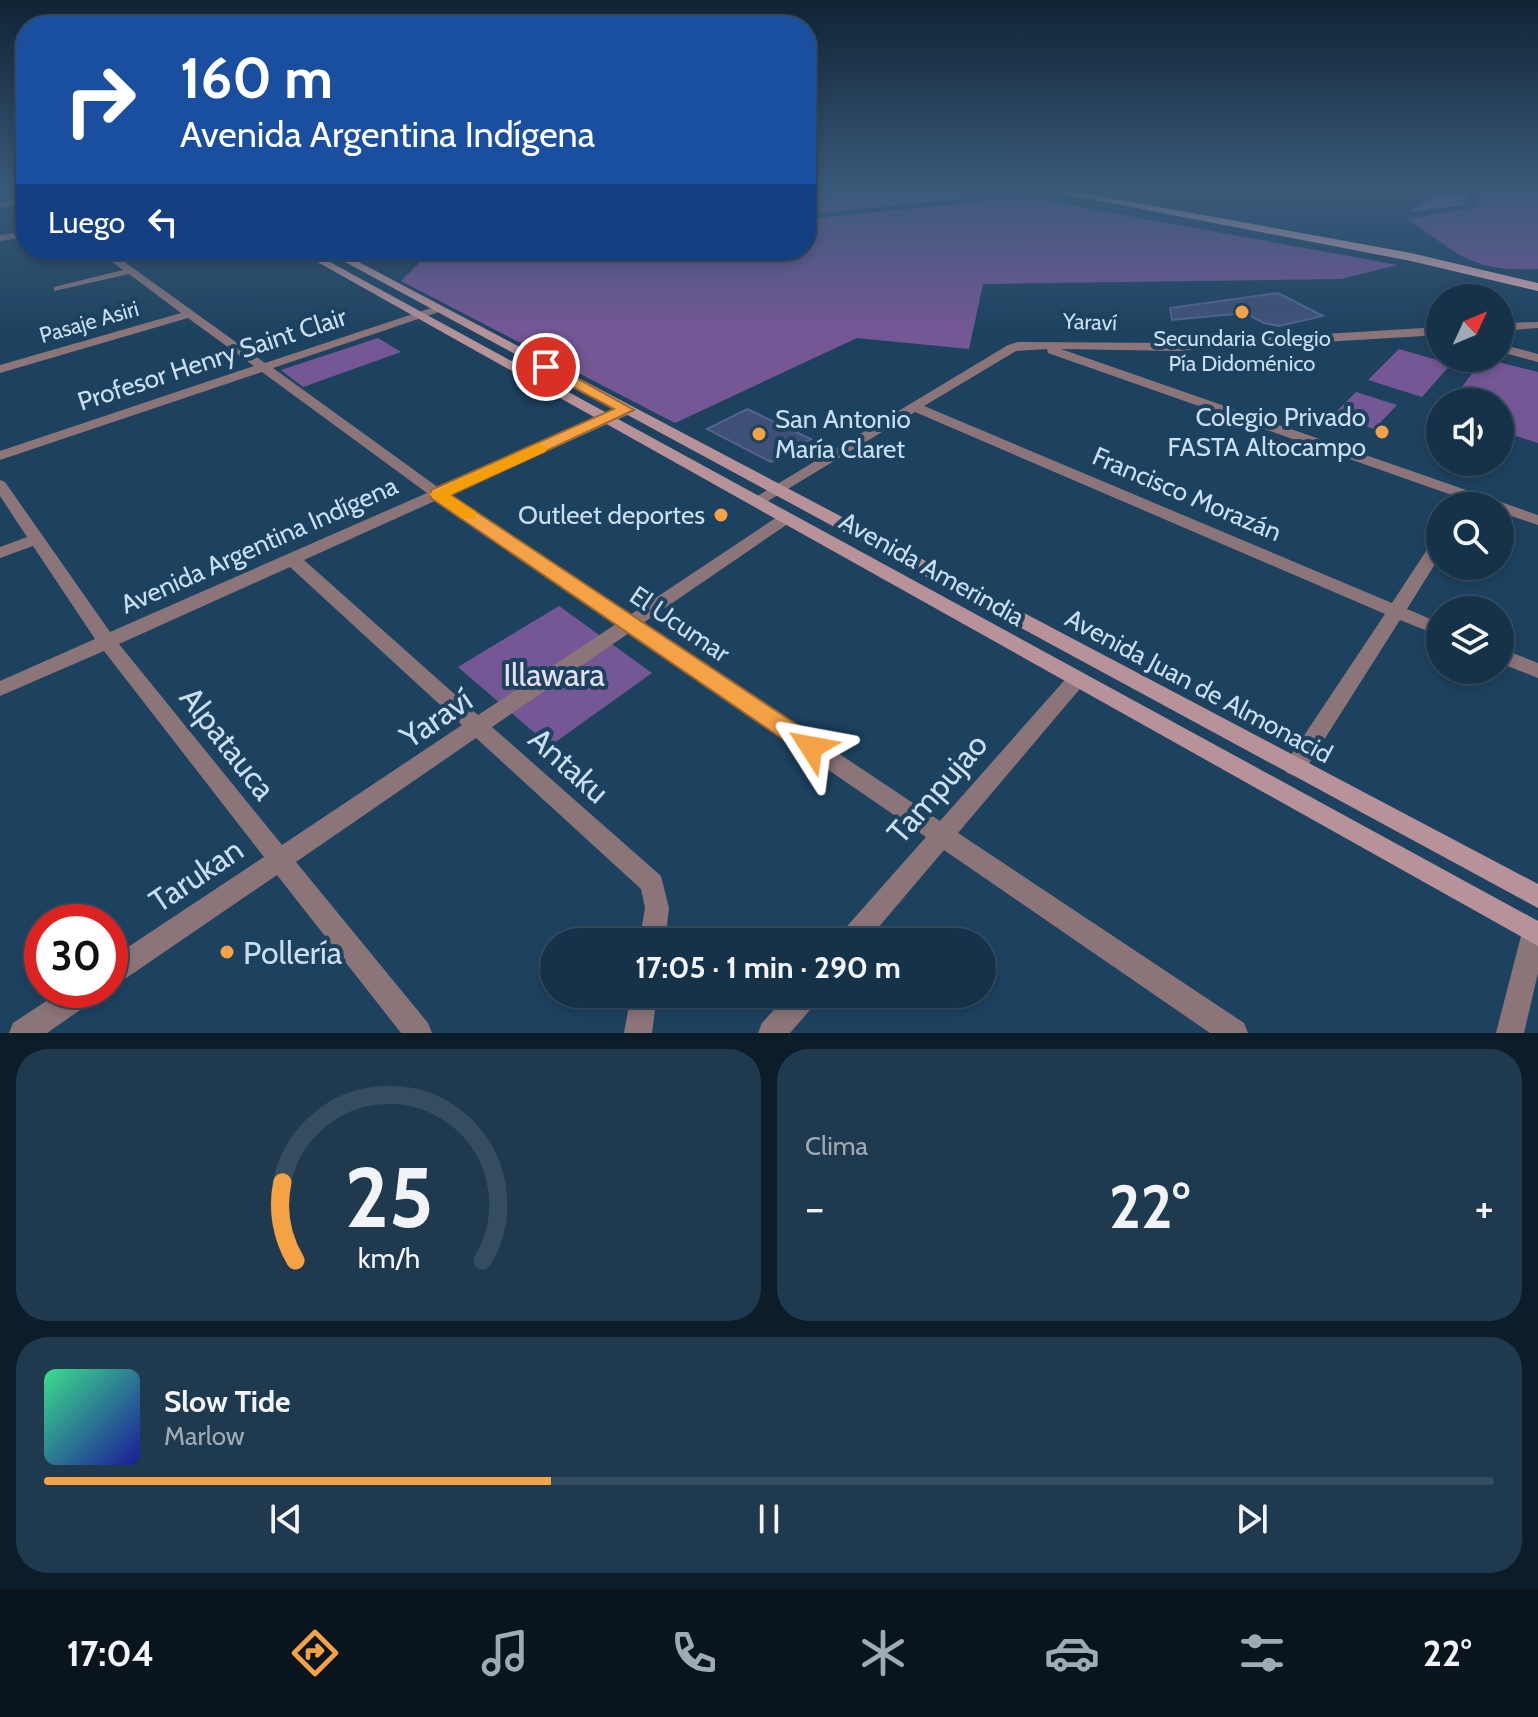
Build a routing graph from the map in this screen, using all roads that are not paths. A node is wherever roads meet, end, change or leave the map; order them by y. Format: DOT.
graph roads {
  1 [pos="1307,238"];
  2 [pos="115,260"];
  3 [pos="319,260"];
  4 [pos="351,260"];
  5 [pos="130,271"];
  6 [pos="1538,287"];
  7 [pos="58,289"];
  8 [pos="438,309"];
  9 [pos="189,314"];
  10 [pos="420,315"];
  11 [pos="1538,325"];
  12 [pos="1514,326"];
  13 [pos="1426,332"];
  14 [pos="1035,344"];
  15 [pos="1514,352"];
  16 [pos="1538,358"];
  17 [pos="263,367"];
  18 [pos="0,369"];
  19 [pos="914,407"];
  20 [pos="627,410"];
  21 [pos="607,418"];
  22 [pos="0,456"];
  23 [pos="0,485"];
  24 [pos="777,490"];
  25 [pos="1442,492"];
  26 [pos="438,494"];
  27 [pos="757,501"];
  28 [pos="1514,511"];
  29 [pos="786,518"];
  30 [pos="1538,520"];
  31 [pos="37,539"];
  32 [pos="0,553"];
  33 [pos="292,559"];
  34 [pos="1426,565"];
  35 [pos="1396,611"];
  36 [pos="629,624"];
  37 [pos="1426,624"];
  38 [pos="107,642"];
  39 [pos="1514,661"];
  40 [pos="1538,671"];
  41 [pos="1077,679"];
  42 [pos="0,689"];
  43 [pos="476,727"];
  44 [pos="1295,767"];
  45 [pos="941,835"];
  46 [pos="280,860"];
  47 [pos="1538,897"];
  48 [pos="654,928"];
  49 [pos="862,928"];
  50 [pos="1537,933"];
  51 [pos="128,962"];
  52 [pos="60,1008"];
  53 [pos="642,1008"];
  54 [pos="794,1008"];
  55 [pos="23,1033"];
  56 [pos="418,1033"];
  57 [pos="638,1033"];
  58 [pos="772,1033"];
  59 [pos="1234,1033"];
  60 [pos="1510,1033"];
  1 -- 6 [label="main road"];
  2 -- 5 [label="street, El Ucumar"];
  3 -- 10 [label="street, Avenida Amerindia"];
  4 -- 8 [label="street, Avenida Juan de Almonacid"];
  5 -- 7 [label="street"];
  5 -- 9 [label="street, El Ucumar"];
  8 -- 10 [label="street, Profesor Henry Saint Clair"];
  8 -- 20 [label="street, Avenida Juan de Almonacid"];
  9 -- 17 [label="street, El Ucumar"];
  9 -- 18 [label="street, Pasaje Asiri"];
  10 -- 17 [label="street, Profesor Henry Saint Clair"];
  10 -- 21 [label="street, Avenida Amerindia"];
  11 -- 12 [label="street"];
  13 -- 14 [label="street, Yaraví"];
  14 -- 19 [label="street, Yaraví"];
  14 -- 25 [label="street"];
  15 -- 16 [label="street"];
  17 -- 22 [label="street, Profesor Henry Saint Clair"];
  17 -- 26 [label="street, El Ucumar"];
  19 -- 24 [label="street, Yaraví"];
  19 -- 35 [label="street, Francisco Morazán"];
  20 -- 21 [label="street, Avenida Argentina Indígena"];
  20 -- 24 [label="street, Avenida Juan de Almonacid"];
  21 -- 26 [label="street, Avenida Argentina Indígena"];
  21 -- 27 [label="street, Avenida Amerindia"];
  23 -- 31 [label="street, Alpatauca"];
  24 -- 27 [label="street, Yaraví"];
  24 -- 44 [label="street, Avenida Juan de Almonacid"];
  26 -- 33 [label="street, Avenida Argentina Indígena"];
  26 -- 36 [label="street, El Ucumar"];
  27 -- 29 [label="street, Avenida Amerindia"];
  28 -- 30 [label="street"];
  29 -- 36 [label="street, Yaraví"];
  29 -- 41 [label="street, Avenida Amerindia"];
  31 -- 32 [label="street"];
  31 -- 38 [label="street, Alpatauca"];
  33 -- 38 [label="street, Avenida Argentina Indígena"];
  33 -- 43 [label="street, Antaku"];
  34 -- 35 [label="street"];
  35 -- 37 [label="street, Francisco Morazán"];
  35 -- 44 [label="street"];
  36 -- 43 [label="street, Yaraví"];
  36 -- 45 [label="street, El Ucumar"];
  38 -- 42 [label="street, Avenida Argentina Indígena"];
  38 -- 46 [label="street, Alpatauca"];
  39 -- 40 [label="street"];
  41 -- 45 [label="street, Tampujao"];
  41 -- 50 [label="street, Avenida Amerindia"];
  43 -- 46 [label="street, Yaraví"];
  43 -- 48 [label="street, Antaku"];
  44 -- 47 [label="street, Avenida Juan de Almonacid"];
  45 -- 49 [label="street, Tampujao"];
  45 -- 59 [label="street, El Ucumar"];
  46 -- 51 [label="street, Tarukan"];
  46 -- 56 [label="street, Alpatauca"];
  50 -- 60 [label="street"];
  52 -- 55 [label="street"];
  53 -- 57 [label="street"];
  54 -- 58 [label="street"];
}
